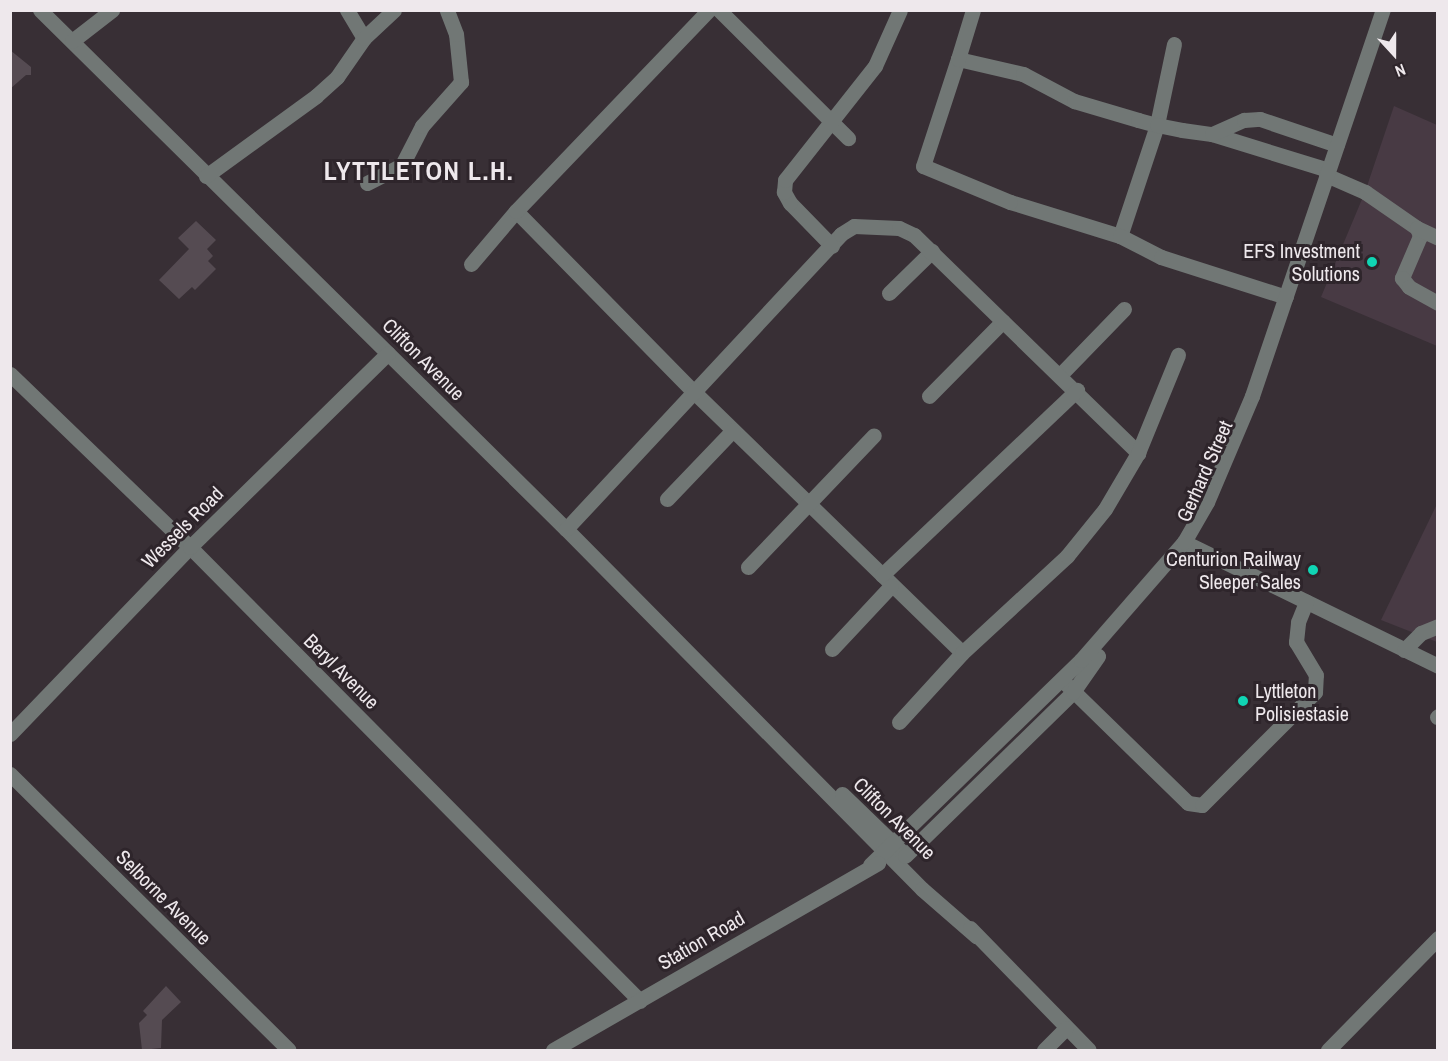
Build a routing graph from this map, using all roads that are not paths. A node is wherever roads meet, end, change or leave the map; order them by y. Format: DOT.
graph roads {
  1 [pos="40,10"];
  2 [pos="112,10"];
  3 [pos="347,10"];
  4 [pos="394,10"];
  5 [pos="447,10"];
  6 [pos="709,10"];
  7 [pos="720,10"];
  8 [pos="900,10"];
  9 [pos="973,10"];
  10 [pos="1383,10"];
  11 [pos="1389,10"];
  12 [pos="364,38"];
  13 [pos="72,41"];
  14 [pos="1174,44"];
  15 [pos="958,59"];
  16 [pos="830,121"];
  17 [pos="1157,125"];
  18 [pos="1212,134"];
  19 [pos="848,138"];
  20 [pos="1337,145"];
  21 [pos="1329,174"];
  22 [pos="206,176"];
  23 [pos="367,183"];
  24 [pos="516,211"];
  25 [pos="1418,228"];
  26 [pos="1120,236"];
  27 [pos="1437,238"];
  28 [pos="832,246"];
  29 [pos="932,251"];
  30 [pos="471,264"];
  31 [pos="889,293"];
  32 [pos="1286,297"];
  33 [pos="1437,303"];
  34 [pos="1124,309"];
  35 [pos="1003,321"];
  36 [pos="388,353"];
  37 [pos="1179,355"];
  38 [pos="10,374"];
  39 [pos="1060,375"];
  40 [pos="1077,390"];
  41 [pos="694,392"];
  42 [pos="928,396"];
  43 [pos="733,430"];
  44 [pos="874,435"];
  45 [pos="1138,453"];
  46 [pos="667,499"];
  47 [pos="808,504"];
  48 [pos="566,529"];
  49 [pos="1189,544"];
  50 [pos="190,548"];
  51 [pos="748,567"];
  52 [pos="886,581"];
  53 [pos="1306,602"];
  54 [pos="1437,626"];
  55 [pos="832,649"];
  56 [pos="1404,650"];
  57 [pos="962,653"];
  58 [pos="1437,666"];
  59 [pos="1062,680"];
  60 [pos="1073,692"];
  61 [pos="899,722"];
  62 [pos="10,734"];
  63 [pos="10,774"];
  64 [pos="894,852"];
  65 [pos="1437,938"];
  66 [pos="640,1001"];
  67 [pos="1066,1028"];
  68 [pos="289,1050"];
  69 [pos="553,1050"];
  70 [pos="1044,1050"];
  71 [pos="1089,1050"];
  72 [pos="1328,1050"];
  1 -- 13 [label="street, Clifton Avenue"];
  2 -- 13 [label="street"];
  3 -- 12 [label="street"];
  4 -- 12 [label="street"];
  5 -- 23 [label="street"];
  6 -- 24 [label="street"];
  7 -- 16 [label="street"];
  8 -- 16 [label="street"];
  9 -- 15 [label="street"];
  10 -- 20 [label="street, Gerhard Street"];
  11 -- 21 [label="street, Gerhard Street"];
  12 -- 22 [label="street"];
  13 -- 22 [label="street, Clifton Avenue"];
  14 -- 17 [label="street"];
  15 -- 17 [label="street"];
  15 -- 26 [label="street"];
  16 -- 19 [label="street"];
  16 -- 28 [label="street"];
  17 -- 18 [label="street"];
  17 -- 26 [label="street"];
  18 -- 20 [label="street"];
  18 -- 21 [label="street"];
  20 -- 21 [label="street, Gerhard Street"];
  21 -- 25 [label="street"];
  21 -- 32 [label="street, Gerhard Street"];
  21 -- 49 [label="street, Gerhard Street"];
  22 -- 36 [label="street, Clifton Avenue"];
  24 -- 30 [label="street"];
  24 -- 41 [label="street"];
  25 -- 27 [label="street"];
  25 -- 33 [label="street"];
  26 -- 32 [label="street"];
  28 -- 29 [label="street"];
  28 -- 41 [label="street"];
  29 -- 31 [label="street"];
  29 -- 35 [label="street"];
  32 -- 49 [label="street, Gerhard Street"];
  34 -- 39 [label="street"];
  35 -- 39 [label="street"];
  35 -- 42 [label="street"];
  36 -- 48 [label="street, Clifton Avenue"];
  36 -- 50 [label="street, Wessels Road"];
  37 -- 45 [label="street"];
  38 -- 50 [label="street, Beryl Avenue"];
  39 -- 40 [label="street"];
  40 -- 45 [label="street"];
  40 -- 52 [label="street"];
  41 -- 43 [label="street"];
  41 -- 48 [label="street"];
  43 -- 46 [label="street"];
  43 -- 47 [label="street"];
  44 -- 47 [label="street"];
  45 -- 57 [label="street"];
  47 -- 51 [label="street"];
  47 -- 52 [label="street"];
  48 -- 64 [label="street, Clifton Avenue"];
  49 -- 53 [label="street"];
  49 -- 59 [label="street, Gerhard Street"];
  49 -- 60 [label="street, Gerhard Street"];
  50 -- 62 [label="street, Wessels Road"];
  50 -- 66 [label="street, Beryl Avenue"];
  52 -- 55 [label="street"];
  52 -- 57 [label="street"];
  53 -- 56 [label="street"];
  53 -- 60 [label="street"];
  54 -- 56 [label="street"];
  56 -- 58 [label="street"];
  57 -- 61 [label="street"];
  59 -- 60 [label="street"];
  59 -- 64 [label="street, Gerhard Street"];
  60 -- 64 [label="street, Gerhard Street"];
  63 -- 68 [label="street, Selborne Avenue"];
  64 -- 66 [label="street, Station Road"];
  64 -- 67 [label="street, Clifton Avenue"];
  65 -- 72 [label="street"];
  66 -- 69 [label="street, Station Road"];
  67 -- 70 [label="street"];
  67 -- 71 [label="street, Clifton Avenue"];
}
